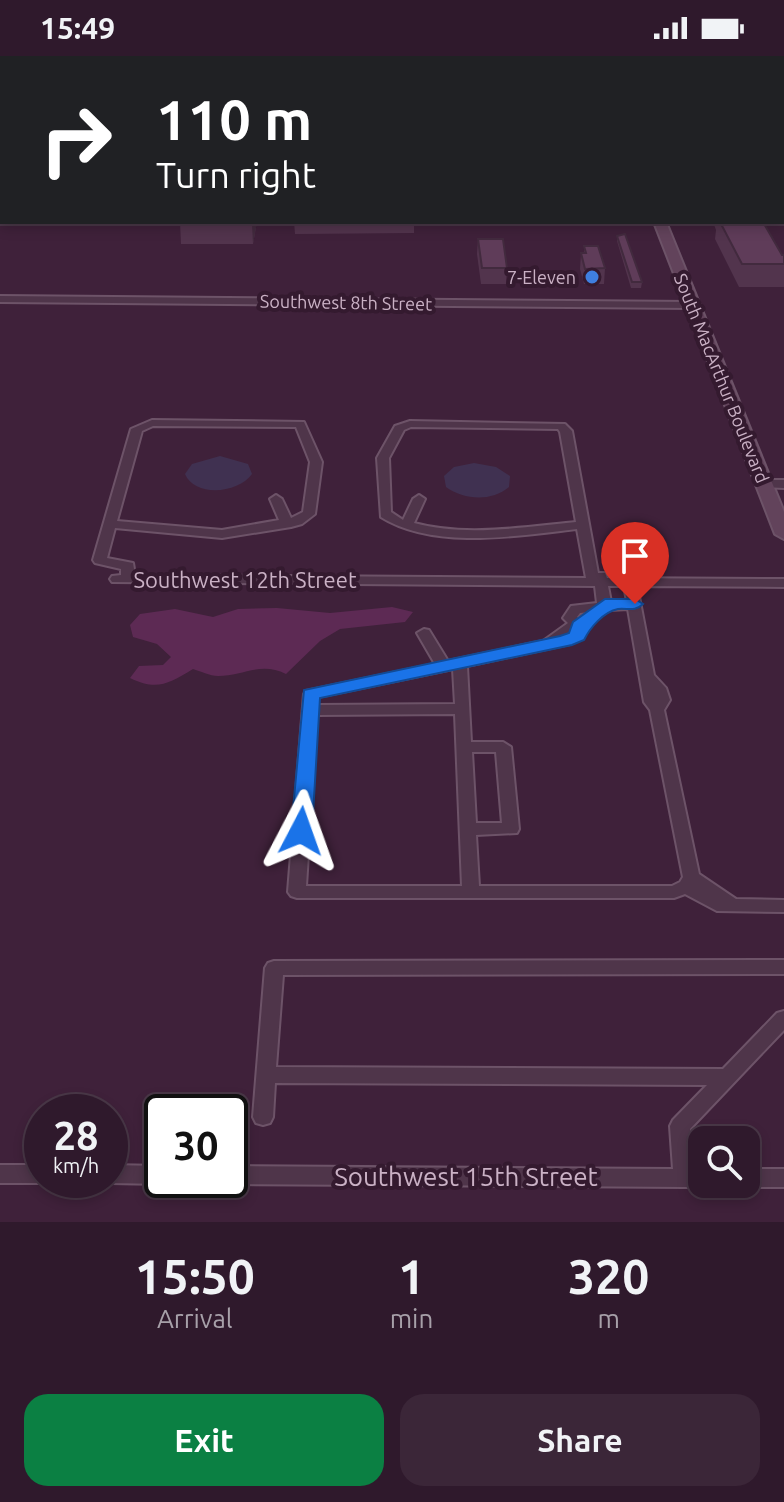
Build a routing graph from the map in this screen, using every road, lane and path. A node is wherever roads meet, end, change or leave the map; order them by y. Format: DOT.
graph roads {
  1 [pos="661,224"];
  2 [pos="0,299"];
  3 [pos="692,305"];
  4 [pos="764,484"];
  5 [pos="784,484"];
  6 [pos="276,499"];
  7 [pos="419,499"];
  8 [pos="111,524"];
  9 [pos="287,524"];
  10 [pos="407,524"];
  11 [pos="583,525"];
  12 [pos="784,534"];
  13 [pos="784,576"];
  14 [pos="596,579"];
  15 [pos="630,582"];
  16 [pos="784,583"];
  17 [pos="605,604"];
  18 [pos="635,604"];
  19 [pos="424,633"];
  20 [pos="452,665"];
  21 [pos="462,709"];
  22 [pos="310,710"];
  23 [pos="464,747"];
  24 [pos="468,829"];
  25 [pos="688,882"];
  26 [pos="471,892"];
  27 [pos="784,906"];
  28 [pos="784,967"];
  29 [pos="784,1018"];
  30 [pos="266,1075"];
  31 [pos="725,1077"];
  32 [pos="263,1117"];
  33 [pos="688,1158"];
  34 [pos="0,1174"];
  35 [pos="24,1174"];
  36 [pos="248,1175"];
  37 [pos="688,1178"];
  38 [pos="760,1178"];
  39 [pos="784,1178"];
  1 -- 3 [label="main road, South MacArthur Boulevard"];
  2 -- 3 [label="street, Southwest 8th Street"];
  3 -- 4 [label="main road, South MacArthur Boulevard"];
  4 -- 5 [label="street"];
  4 -- 12 [label="main road, South MacArthur Boulevard"];
  6 -- 9 [label="street"];
  7 -- 10 [label="street"];
  8 -- 9 [label="street"];
  8 -- 9 [label="street"];
  8 -- 14 [label="street, Southwest 12th Street"];
  10 -- 11 [label="street"];
  10 -- 11 [label="street"];
  11 -- 14 [label="street"];
  13 -- 14 [label="street, Southwest 12th Street"];
  14 -- 15 [label="street, Southwest 12th Street"];
  14 -- 17 [label="street"];
  15 -- 16 [label="street, Southwest 12th Street"];
  15 -- 18 [label="street"];
  17 -- 18 [label="street"];
  17 -- 20 [label="street"];
  18 -- 25 [label="street"];
  19 -- 20 [label="street"];
  20 -- 21 [label="street"];
  20 -- 22 [label="street"];
  21 -- 22 [label="street"];
  21 -- 23 [label="street"];
  22 -- 26 [label="street"];
  23 -- 24 [label="street"];
  23 -- 24 [label="street"];
  24 -- 26 [label="street"];
  25 -- 26 [label="street"];
  25 -- 27 [label="street"];
  28 -- 30 [label="street"];
  29 -- 31 [label="street"];
  30 -- 31 [label="street"];
  30 -- 32 [label="street"];
  31 -- 33 [label="street"];
  34 -- 35 [label="street"];
  36 -- 37 [label="street, Southwest 15th Street"];
  38 -- 39 [label="street"];
}
